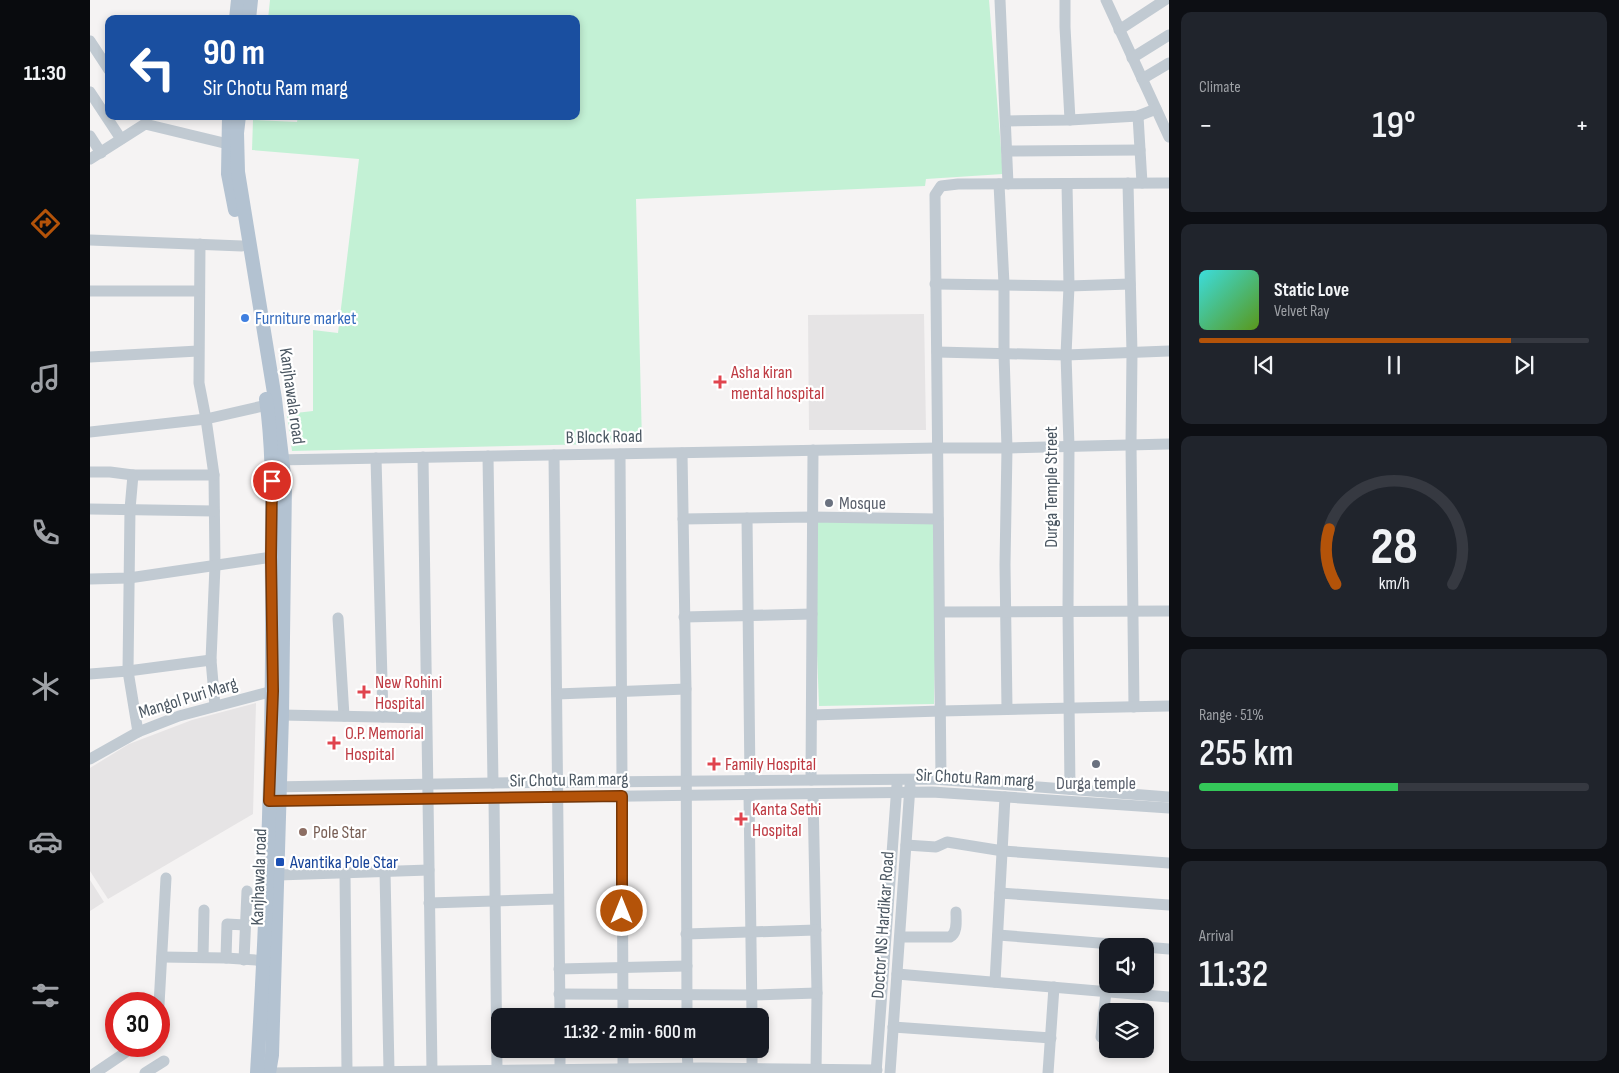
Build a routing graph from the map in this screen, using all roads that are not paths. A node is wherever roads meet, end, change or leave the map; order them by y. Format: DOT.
graph roads {
  1 [pos="238,0"];
  2 [pos="251,0"];
  3 [pos="1000,0"];
  4 [pos="1065,0"];
  5 [pos="1107,0"];
  6 [pos="1165,0"];
  7 [pos="236,15"];
  8 [pos="249,15"];
  9 [pos="1119,30"];
  10 [pos="1169,35"];
  11 [pos="90,41"];
  12 [pos="1132,58"];
  13 [pos="1169,62"];
  14 [pos="105,64"];
  15 [pos="1142,79"];
  16 [pos="90,92"];
  17 [pos="1156,109"];
  18 [pos="105,115"];
  19 [pos="1138,116"];
  20 [pos="108,120"];
  21 [pos="142,120"];
  22 [pos="228,120"];
  23 [pos="239,120"];
  24 [pos="1070,120"];
  25 [pos="1006,121"];
  26 [pos="90,136"];
  27 [pos="1169,137"];
  28 [pos="121,139"];
  29 [pos="228,144"];
  30 [pos="1140,150"];
  31 [pos="1007,151"];
  32 [pos="100,153"];
  33 [pos="90,159"];
  34 [pos="1128,183"];
  35 [pos="1142,183"];
  36 [pos="1169,183"];
  37 [pos="1003,184"];
  38 [pos="1067,184"];
  39 [pos="90,240"];
  40 [pos="200,244"];
  41 [pos="242,246"];
  42 [pos="935,284"];
  43 [pos="1004,284"];
  44 [pos="1130,284"];
  45 [pos="1069,286"];
  46 [pos="90,291"];
  47 [pos="199,291"];
  48 [pos="198,352"];
  49 [pos="937,352"];
  50 [pos="1169,352"];
  51 [pos="1132,353"];
  52 [pos="1004,354"];
  53 [pos="1066,355"];
  54 [pos="90,357"];
  55 [pos="267,405"];
  56 [pos="206,419"];
  57 [pos="90,432"];
  58 [pos="1131,444"];
  59 [pos="1169,444"];
  60 [pos="1069,446"];
  61 [pos="938,448"];
  62 [pos="1007,448"];
  63 [pos="812,450"];
  64 [pos="682,453"];
  65 [pos="620,454"];
  66 [pos="554,455"];
  67 [pos="488,456"];
  68 [pos="423,457"];
  69 [pos="376,458"];
  70 [pos="277,460"];
  71 [pos="90,472"];
  72 [pos="133,475"];
  73 [pos="214,475"];
  74 [pos="90,509"];
  75 [pos="130,509"];
  76 [pos="214,511"];
  77 [pos="812,517"];
  78 [pos="683,518"];
  79 [pos="747,518"];
  80 [pos="938,519"];
  81 [pos="278,556"];
  82 [pos="215,566"];
  83 [pos="129,578"];
  84 [pos="90,579"];
  85 [pos="1068,611"];
  86 [pos="1133,611"];
  87 [pos="1169,611"];
  88 [pos="940,612"];
  89 [pos="1005,612"];
  90 [pos="812,614"];
  91 [pos="748,616"];
  92 [pos="684,617"];
  93 [pos="338,618"];
  94 [pos="211,660"];
  95 [pos="128,671"];
  96 [pos="90,674"];
  97 [pos="686,689"];
  98 [pos="273,691"];
  99 [pos="622,691"];
  100 [pos="557,694"];
  101 [pos="215,706"];
  102 [pos="1169,706"];
  103 [pos="1134,707"];
  104 [pos="1069,708"];
  105 [pos="1007,709"];
  106 [pos="941,711"];
  107 [pos="282,715"];
  108 [pos="812,715"];
  109 [pos="344,716"];
  110 [pos="383,717"];
  111 [pos="426,718"];
  112 [pos="138,732"];
  113 [pos="90,760"];
  114 [pos="898,779"];
  115 [pos="911,779"];
  116 [pos="942,779"];
  117 [pos="750,780"];
  118 [pos="811,780"];
  119 [pos="622,781"];
  120 [pos="685,781"];
  121 [pos="558,782"];
  122 [pos="492,783"];
  123 [pos="427,784"];
  124 [pos="1070,789"];
  125 [pos="896,792"];
  126 [pos="909,792"];
  127 [pos="275,794"];
  128 [pos="814,794"];
  129 [pos="749,795"];
  130 [pos="622,796"];
  131 [pos="685,796"];
  132 [pos="1006,797"];
  133 [pos="1169,797"];
  134 [pos="494,798"];
  135 [pos="557,798"];
  136 [pos="427,799"];
  137 [pos="1169,808"];
  138 [pos="906,844"];
  139 [pos="1003,850"];
  140 [pos="1169,863"];
  141 [pos="428,870"];
  142 [pos="386,871"];
  143 [pos="345,873"];
  144 [pos="278,875"];
  145 [pos="166,878"];
  146 [pos="247,891"];
  147 [pos="1000,893"];
  148 [pos="558,899"];
  149 [pos="495,901"];
  150 [pos="429,903"];
  151 [pos="1169,905"];
  152 [pos="204,910"];
  153 [pos="956,912"];
  154 [pos="245,925"];
  155 [pos="816,930"];
  156 [pos="751,932"];
  157 [pos="686,934"];
  158 [pos="998,935"];
  159 [pos="900,937"];
  160 [pos="1099,943"];
  161 [pos="1154,948"];
  162 [pos="1169,949"];
  163 [pos="162,956"];
  164 [pos="203,957"];
  165 [pos="226,958"];
  166 [pos="244,960"];
  167 [pos="269,961"];
  168 [pos="687,966"];
  169 [pos="622,968"];
  170 [pos="559,969"];
  171 [pos="897,974"];
  172 [pos="995,982"];
  173 [pos="1054,987"];
  174 [pos="1099,991"];
  175 [pos="160,992"];
  176 [pos="1119,993"];
  177 [pos="559,994"];
  178 [pos="622,994"];
  179 [pos="817,994"];
  180 [pos="687,995"];
  181 [pos="752,995"];
  182 [pos="1169,997"];
  183 [pos="560,1008"];
  184 [pos="623,1008"];
  185 [pos="687,1008"];
  186 [pos="752,1008"];
  187 [pos="894,1027"];
  188 [pos="1050,1038"];
  189 [pos="119,1057"];
  190 [pos="560,1058"];
  191 [pos="623,1058"];
  192 [pos="688,1058"];
  193 [pos="752,1058"];
  194 [pos="164,1061"];
  195 [pos="688,1068"];
  196 [pos="623,1069"];
  197 [pos="752,1069"];
  198 [pos="497,1070"];
  199 [pos="560,1070"];
  200 [pos="432,1071"];
  201 [pos="702,1071"];
  202 [pos="785,1071"];
  203 [pos="816,1071"];
  204 [pos="876,1071"];
  205 [pos="347,1072"];
  206 [pos="372,1072"];
  207 [pos="389,1072"];
  208 [pos="446,1072"];
  209 [pos="95,1073"];
  210 [pos="146,1073"];
  211 [pos="257,1073"];
  212 [pos="269,1073"];
  213 [pos="890,1073"];
  214 [pos="1048,1073"];
  1 -- 7 [label="main road"];
  2 -- 8 [label="main road"];
  3 -- 25 [label="street"];
  4 -- 24 [label="street"];
  5 -- 9 [label="street"];
  6 -- 9 [label="street"];
  9 -- 12 [label="street"];
  10 -- 12 [label="street"];
  11 -- 14 [label="street"];
  12 -- 15 [label="street"];
  13 -- 15 [label="street"];
  15 -- 17 [label="street"];
  16 -- 18 [label="street"];
  17 -- 19 [label="street"];
  17 -- 27 [label="street"];
  19 -- 24 [label="street"];
  19 -- 30 [label="street"];
  20 -- 28 [label="street"];
  21 -- 28 [label="street"];
  21 -- 29 [label="street"];
  22 -- 29 [label="main road, Kanjhawala road"];
  23 -- 70 [label="main road, Kanjhawala road"];
  24 -- 25 [label="street"];
  25 -- 31 [label="street"];
  26 -- 32 [label="street"];
  28 -- 32 [label="street"];
  29 -- 41 [label="main road, Kanjhawala road"];
  30 -- 31 [label="street"];
  30 -- 35 [label="street"];
  31 -- 37 [label="street"];
  32 -- 33 [label="street"];
  34 -- 35 [label="street"];
  34 -- 38 [label="street"];
  34 -- 44 [label="street"];
  35 -- 36 [label="street"];
  37 -- 38 [label="street"];
  37 -- 42 [label="street"];
  37 -- 43 [label="street"];
  38 -- 45 [label="street, Durga Temple Street"];
  39 -- 40 [label="street"];
  40 -- 41 [label="street"];
  40 -- 47 [label="street"];
  41 -- 55 [label="main road, Kanjhawala road"];
  42 -- 43 [label="street"];
  42 -- 49 [label="street"];
  43 -- 45 [label="street"];
  43 -- 52 [label="street"];
  44 -- 45 [label="street"];
  44 -- 51 [label="street"];
  45 -- 53 [label="street, Durga Temple Street"];
  46 -- 47 [label="street"];
  47 -- 48 [label="street"];
  48 -- 54 [label="street"];
  48 -- 56 [label="street"];
  49 -- 52 [label="street"];
  49 -- 61 [label="street"];
  50 -- 51 [label="street"];
  51 -- 53 [label="street"];
  51 -- 58 [label="street"];
  52 -- 53 [label="street"];
  52 -- 62 [label="street"];
  53 -- 60 [label="street, Durga Temple Street"];
  55 -- 56 [label="street"];
  55 -- 70 [label="main road, Kanjhawala road"];
  56 -- 57 [label="street"];
  56 -- 73 [label="street"];
  58 -- 59 [label="street, B Block Road"];
  58 -- 60 [label="street, B Block Road"];
  58 -- 86 [label="street"];
  60 -- 62 [label="street, B Block Road"];
  60 -- 85 [label="street, Durga Temple Street"];
  61 -- 62 [label="street, B Block Road"];
  61 -- 63 [label="street, B Block Road"];
  61 -- 80 [label="street"];
  62 -- 89 [label="street"];
  63 -- 64 [label="street, B Block Road"];
  63 -- 77 [label="street"];
  64 -- 65 [label="street, B Block Road"];
  64 -- 78 [label="street"];
  65 -- 66 [label="street, B Block Road"];
  65 -- 99 [label="street"];
  66 -- 67 [label="street, B Block Road"];
  66 -- 100 [label="street"];
  67 -- 68 [label="street, B Block Road"];
  67 -- 122 [label="street"];
  68 -- 69 [label="street, B Block Road"];
  68 -- 111 [label="street"];
  69 -- 70 [label="street, B Block Road"];
  69 -- 110 [label="street"];
  70 -- 81 [label="main road, Kanjhawala road"];
  71 -- 72 [label="street"];
  72 -- 73 [label="street"];
  72 -- 75 [label="street"];
  73 -- 76 [label="street"];
  74 -- 75 [label="street"];
  75 -- 76 [label="street"];
  75 -- 83 [label="street"];
  76 -- 82 [label="street"];
  77 -- 79 [label="street"];
  77 -- 80 [label="street"];
  77 -- 90 [label="street"];
  78 -- 79 [label="street"];
  78 -- 92 [label="street"];
  79 -- 91 [label="street"];
  80 -- 88 [label="street"];
  81 -- 82 [label="street"];
  81 -- 98 [label="main road, Kanjhawala road"];
  81 -- 107 [label="main road, Kanjhawala road"];
  82 -- 83 [label="street"];
  82 -- 94 [label="street"];
  83 -- 84 [label="street"];
  83 -- 95 [label="street"];
  85 -- 86 [label="street"];
  85 -- 89 [label="street"];
  85 -- 104 [label="street, Durga Temple Street"];
  86 -- 87 [label="street"];
  86 -- 103 [label="street"];
  88 -- 89 [label="street"];
  88 -- 106 [label="street"];
  89 -- 105 [label="street"];
  90 -- 91 [label="street"];
  90 -- 108 [label="street"];
  91 -- 92 [label="street"];
  91 -- 117 [label="street"];
  92 -- 97 [label="street"];
  93 -- 109 [label="street"];
  94 -- 95 [label="street"];
  94 -- 101 [label="street"];
  95 -- 96 [label="street"];
  95 -- 112 [label="street"];
  97 -- 99 [label="street"];
  97 -- 120 [label="street"];
  98 -- 101 [label="street, Mangol Puri Marg"];
  98 -- 127 [label="main road, Kanjhawala road"];
  99 -- 100 [label="street"];
  99 -- 119 [label="street"];
  100 -- 121 [label="street"];
  101 -- 112 [label="street, Mangol Puri Marg"];
  102 -- 103 [label="street"];
  103 -- 104 [label="street"];
  104 -- 105 [label="street"];
  104 -- 124 [label="street, Durga Temple Street"];
  105 -- 106 [label="street"];
  106 -- 108 [label="street"];
  106 -- 116 [label="street"];
  107 -- 109 [label="street"];
  107 -- 127 [label="main road, Kanjhawala road"];
  108 -- 118 [label="street"];
  109 -- 110 [label="street"];
  110 -- 111 [label="street"];
  111 -- 123 [label="street"];
  112 -- 113 [label="street, Mangol Puri Marg"];
  114 -- 115 [label="street, Sir Chotu Ram marg"];
  114 -- 118 [label="street, Sir Chotu Ram marg"];
  114 -- 125 [label="street, Doctor NS Hardikar Road"];
  115 -- 116 [label="street, Sir Chotu Ram marg"];
  115 -- 126 [label="street, Doctor NS Hardikar Road"];
  116 -- 124 [label="street, Sir Chotu Ram marg"];
  117 -- 118 [label="street, Sir Chotu Ram marg"];
  117 -- 120 [label="street, Sir Chotu Ram marg"];
  119 -- 120 [label="street, Sir Chotu Ram marg"];
  119 -- 121 [label="street, Sir Chotu Ram marg"];
  120 -- 131 [label="street"];
  121 -- 122 [label="street, Sir Chotu Ram marg"];
  121 -- 135 [label="street"];
  122 -- 123 [label="street, Sir Chotu Ram marg"];
  123 -- 127 [label="street, Sir Chotu Ram marg"];
  123 -- 136 [label="street"];
  124 -- 133 [label="street, Sir Chotu Ram marg"];
  125 -- 126 [label="street, Sir Chotu Ram marg"];
  125 -- 128 [label="street, Sir Chotu Ram marg"];
  125 -- 204 [label="street, Doctor NS Hardikar Road"];
  126 -- 132 [label="street, Sir Chotu Ram marg"];
  126 -- 138 [label="street, Doctor NS Hardikar Road"];
  127 -- 136 [label="street, Sir Chotu Ram marg"];
  127 -- 144 [label="main road, Kanjhawala road"];
  127 -- 167 [label="main road, Kanjhawala road"];
  128 -- 129 [label="street, Sir Chotu Ram marg"];
  128 -- 155 [label="street"];
  129 -- 131 [label="street, Sir Chotu Ram marg"];
  129 -- 156 [label="street"];
  130 -- 131 [label="street, Sir Chotu Ram marg"];
  130 -- 135 [label="street, Sir Chotu Ram marg"];
  130 -- 169 [label="street"];
  131 -- 157 [label="street"];
  132 -- 137 [label="street, Sir Chotu Ram marg"];
  132 -- 139 [label="street"];
  134 -- 135 [label="street, Sir Chotu Ram marg"];
  134 -- 136 [label="street, Sir Chotu Ram marg"];
  134 -- 149 [label="street"];
  135 -- 148 [label="street"];
  136 -- 141 [label="street"];
  138 -- 139 [label="street"];
  138 -- 159 [label="street, Doctor NS Hardikar Road"];
  139 -- 140 [label="street"];
  139 -- 147 [label="street"];
  141 -- 142 [label="street"];
  141 -- 150 [label="street"];
  142 -- 143 [label="street"];
  142 -- 207 [label="street"];
  143 -- 144 [label="street"];
  143 -- 205 [label="street"];
  144 -- 167 [label="main road, Kanjhawala road"];
  145 -- 163 [label="street"];
  146 -- 154 [label="street"];
  147 -- 151 [label="street"];
  147 -- 158 [label="street"];
  148 -- 149 [label="street"];
  148 -- 170 [label="street"];
  149 -- 150 [label="street"];
  149 -- 198 [label="street"];
  150 -- 200 [label="street"];
  152 -- 164 [label="street"];
  153 -- 159 [label="street"];
  154 -- 165 [label="street"];
  154 -- 166 [label="street"];
  155 -- 156 [label="street"];
  155 -- 179 [label="street"];
  156 -- 157 [label="street"];
  156 -- 181 [label="street"];
  157 -- 168 [label="street"];
  158 -- 160 [label="street"];
  158 -- 172 [label="street"];
  159 -- 171 [label="street, Doctor NS Hardikar Road"];
  161 -- 162 [label="street"];
  163 -- 164 [label="street"];
  163 -- 175 [label="street"];
  164 -- 165 [label="street"];
  165 -- 166 [label="street"];
  166 -- 167 [label="street"];
  167 -- 211 [label="main road, Kanjhawala road"];
  167 -- 212 [label="main road, Kanjhawala road"];
  168 -- 169 [label="street"];
  168 -- 180 [label="street"];
  169 -- 170 [label="street"];
  169 -- 178 [label="street"];
  170 -- 177 [label="street"];
  171 -- 172 [label="street"];
  171 -- 187 [label="street, Doctor NS Hardikar Road"];
  172 -- 173 [label="street"];
  173 -- 174 [label="street"];
  173 -- 188 [label="street"];
  176 -- 182 [label="street"];
  177 -- 178 [label="street"];
  177 -- 183 [label="street"];
  178 -- 180 [label="street"];
  178 -- 184 [label="street"];
  179 -- 181 [label="street"];
  179 -- 203 [label="street"];
  180 -- 181 [label="street"];
  180 -- 185 [label="street"];
  181 -- 186 [label="street"];
  187 -- 188 [label="street"];
  187 -- 213 [label="street, Doctor NS Hardikar Road"];
  188 -- 214 [label="street"];
  189 -- 209 [label="street"];
  190 -- 199 [label="street"];
  191 -- 196 [label="street"];
  192 -- 195 [label="street"];
  193 -- 197 [label="street"];
  194 -- 210 [label="street"];
  195 -- 196 [label="street"];
  195 -- 201 [label="street"];
  196 -- 199 [label="street"];
  197 -- 201 [label="street"];
  197 -- 202 [label="street"];
  198 -- 199 [label="street"];
  198 -- 208 [label="street"];
  200 -- 207 [label="street"];
  200 -- 208 [label="street"];
  202 -- 203 [label="street"];
  203 -- 204 [label="street"];
  205 -- 206 [label="street"];
  205 -- 212 [label="street"];
  206 -- 207 [label="street"];
}
